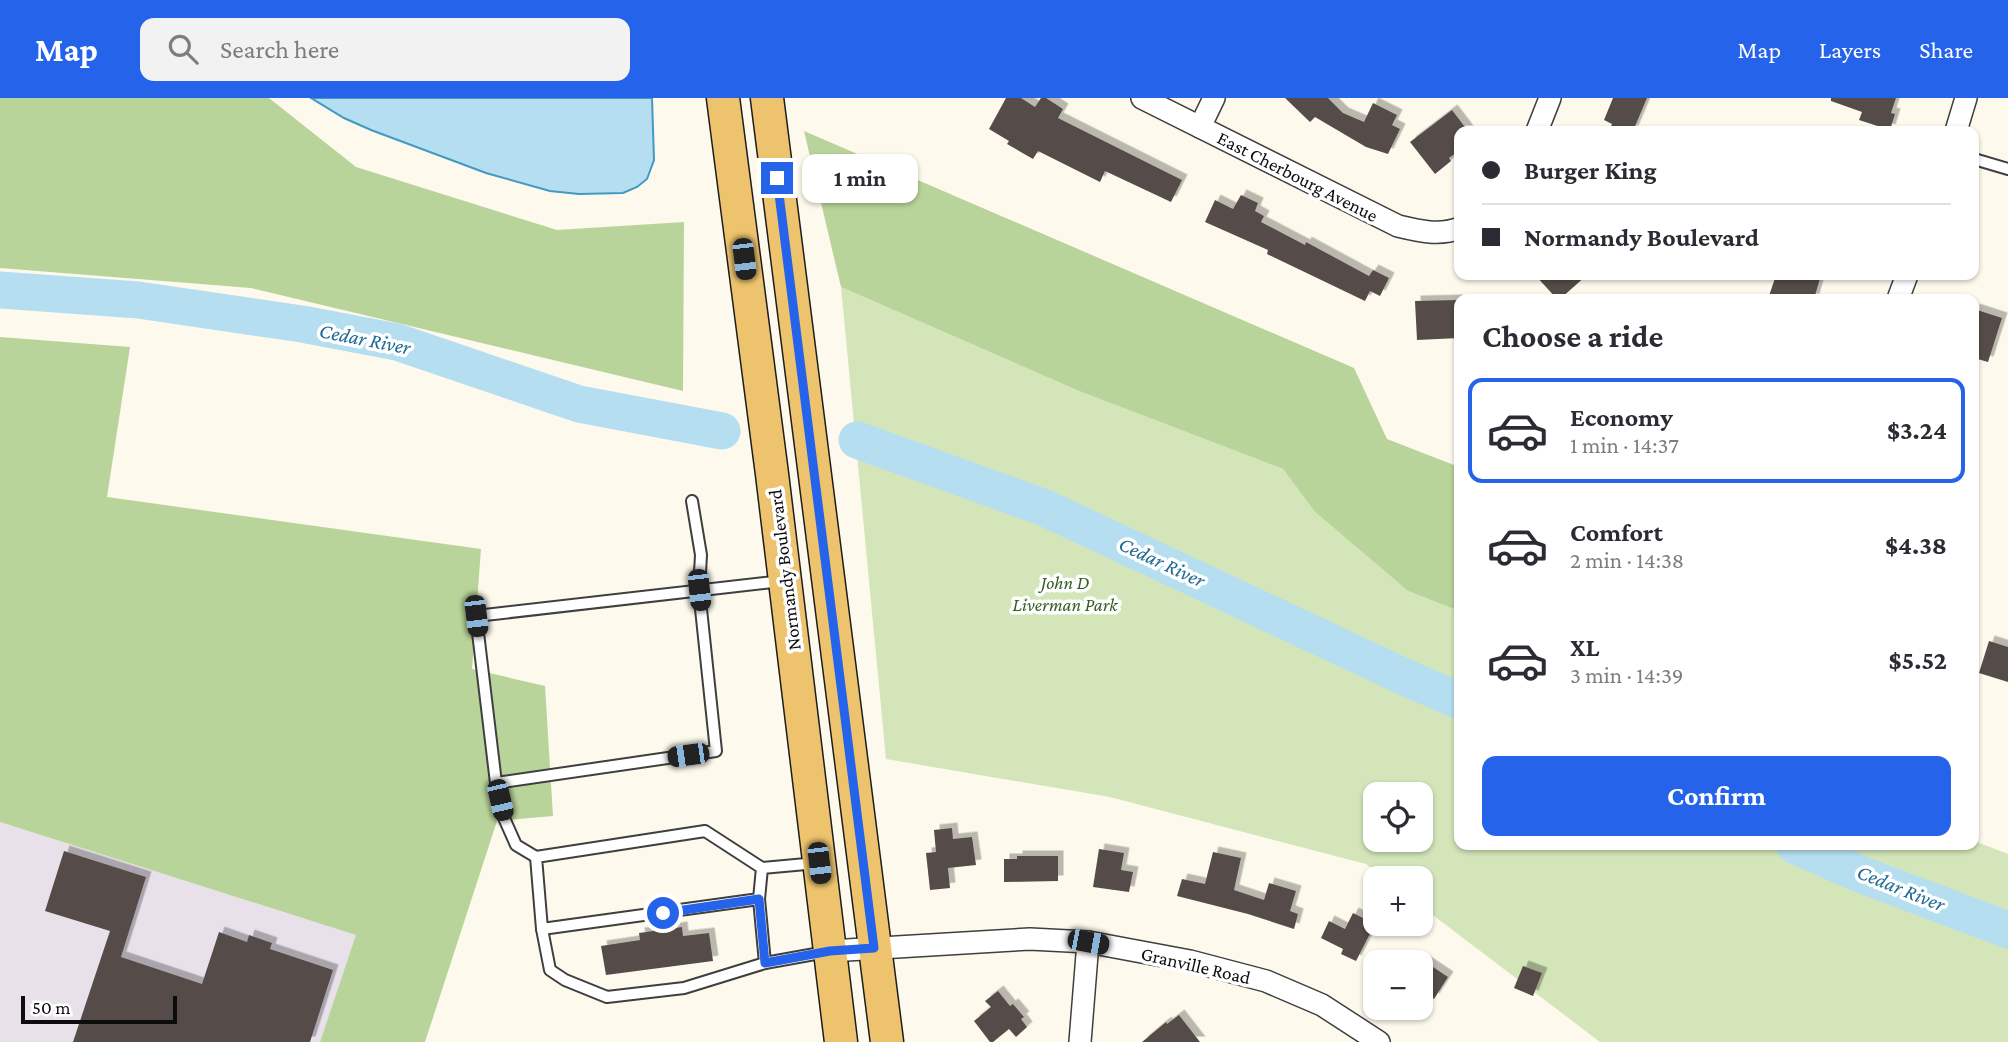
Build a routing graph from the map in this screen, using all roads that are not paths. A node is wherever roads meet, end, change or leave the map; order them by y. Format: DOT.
graph roads {
  1 [pos="723,98"];
  2 [pos="767,98"];
  3 [pos="1142,98"];
  4 [pos="1214,98"];
  5 [pos="1550,98"];
  6 [pos="1966,98"];
  7 [pos="1539,126"];
  8 [pos="1958,126"];
  9 [pos="1200,127"];
  10 [pos="1979,160"];
  11 [pos="2008,169"];
  12 [pos="1454,230"];
  13 [pos="692,501"];
  14 [pos="785,581"];
  15 [pos="699,590"];
  16 [pos="850,755"];
  17 [pos="496,783"];
  18 [pos="536,857"];
  19 [pos="819,863"];
  20 [pos="762,868"];
  21 [pos="759,899"];
  22 [pos="542,929"];
  23 [pos="1088,942"];
  24 [pos="874,948"];
  25 [pos="830,951"];
  26 [pos="765,963"];
  27 [pos="841,1042"];
  28 [pos="887,1042"];
  29 [pos="1080,1042"];
  30 [pos="1379,1042"];
  1 -- 14 [label="main road, Normandy Boulevard"];
  2 -- 16 [label="main road"];
  3 -- 9 [label="street, East Cherbourg Avenue"];
  4 -- 9 [label="street"];
  5 -- 7 [label="street"];
  6 -- 8 [label="street"];
  9 -- 12 [label="street, East Cherbourg Avenue"];
  10 -- 11 [label="lane"];
  13 -- 15 [label="lane"];
  14 -- 15 [label="lane"];
  14 -- 16 [label="main road"];
  14 -- 19 [label="main road, Normandy Boulevard"];
  15 -- 17 [label="lane"];
  15 -- 17 [label="lane"];
  16 -- 24 [label="main road"];
  17 -- 18 [label="lane"];
  18 -- 20 [label="lane"];
  18 -- 22 [label="lane"];
  19 -- 20 [label="lane"];
  19 -- 25 [label="main road, Normandy Boulevard"];
  20 -- 21 [label="lane"];
  21 -- 22 [label="lane"];
  21 -- 26 [label="lane"];
  22 -- 26 [label="lane"];
  23 -- 24 [label="street, Granville Road"];
  23 -- 29 [label="street"];
  23 -- 30 [label="street, Granville Road"];
  24 -- 25 [label="street, Granville Road"];
  24 -- 28 [label="main road"];
  25 -- 26 [label="lane"];
  25 -- 27 [label="main road, Normandy Boulevard"];
}
